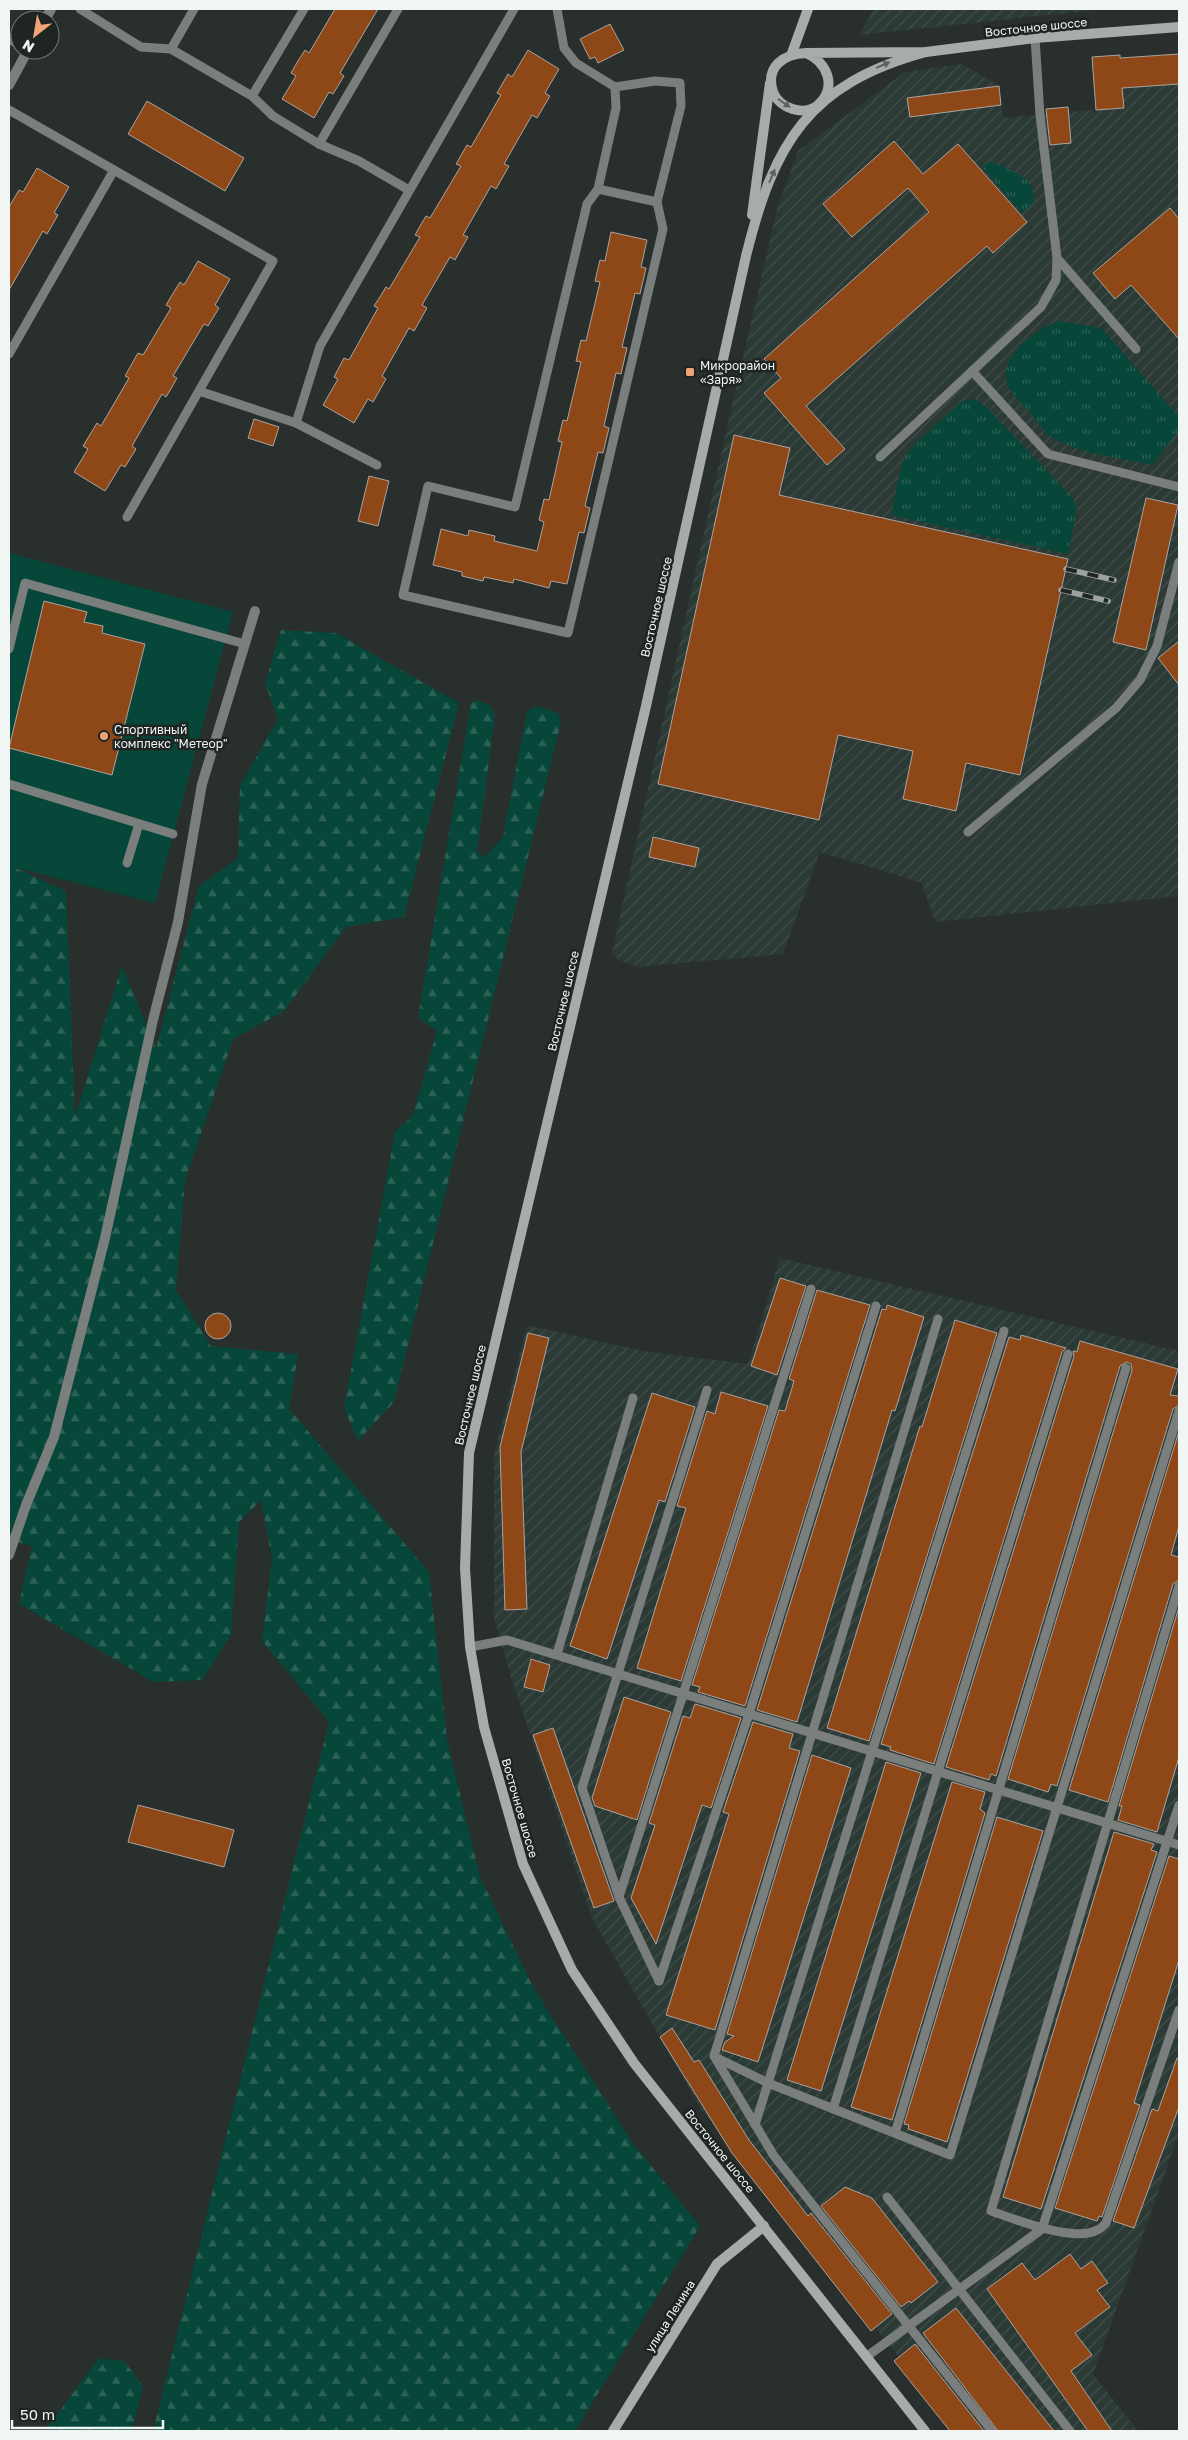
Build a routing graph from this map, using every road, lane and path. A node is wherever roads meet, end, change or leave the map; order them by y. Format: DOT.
graph roads {
  1 [pos="80,9"];
  2 [pos="194,9"];
  3 [pos="304,9"];
  4 [pos="398,9"];
  5 [pos="514,9"];
  6 [pos="556,9"];
  7 [pos="808,9"];
  8 [pos="1179,27"];
  9 [pos="1035,38"];
  10 [pos="171,49"];
  11 [pos="926,52"];
  12 [pos="792,53"];
  13 [pos="806,53"];
  14 [pos="23,60"];
  15 [pos="772,73"];
  16 [pos="9,85"];
  17 [pos="616,86"];
  18 [pos="252,96"];
  19 [pos="818,105"];
  20 [pos="9,110"];
  21 [pos="319,144"];
  22 [pos="114,170"];
  23 [pos="598,189"];
  24 [pos="410,190"];
  25 [pos="657,202"];
  26 [pos="746,256"];
  27 [pos="1057,258"];
  28 [pos="1136,349"];
  29 [pos="9,354"];
  30 [pos="972,371"];
  31 [pos="199,391"];
  32 [pos="296,423"];
  33 [pos="880,456"];
  34 [pos="377,465"];
  35 [pos="1179,487"];
  36 [pos="127,517"];
  37 [pos="1179,562"];
  38 [pos="255,612"];
  39 [pos="245,644"];
  40 [pos="9,649"];
  41 [pos="9,784"];
  42 [pos="139,824"];
  43 [pos="968,832"];
  44 [pos="173,834"];
  45 [pos="127,863"];
  46 [pos="811,1288"];
  47 [pos="876,1306"];
  48 [pos="938,1319"];
  49 [pos="1004,1331"];
  50 [pos="1068,1354"];
  51 [pos="1126,1368"];
  52 [pos="707,1390"];
  53 [pos="633,1398"];
  54 [pos="1179,1411"];
  55 [pos="9,1555"];
  56 [pos="1179,1586"];
  57 [pos="470,1647"];
  58 [pos="557,1654"];
  59 [pos="617,1674"];
  60 [pos="683,1694"];
  61 [pos="749,1714"];
  62 [pos="812,1734"];
  63 [pos="872,1752"];
  64 [pos="938,1772"];
  65 [pos="998,1790"];
  66 [pos="1179,1805"];
  67 [pos="1057,1808"];
  68 [pos="1108,1824"];
  69 [pos="1169,1842"];
  70 [pos="1179,1845"];
  71 [pos="619,1897"];
  72 [pos="1179,2010"];
  73 [pos="714,2056"];
  74 [pos="768,2083"];
  75 [pos="833,2109"];
  76 [pos="755,2125"];
  77 [pos="895,2133"];
  78 [pos="887,2198"];
  79 [pos="764,2226"];
  80 [pos="1042,2229"];
  81 [pos="959,2290"];
  82 [pos="909,2326"];
  83 [pos="866,2357"];
  84 [pos="613,2431"];
  85 [pos="925,2431"];
  86 [pos="992,2431"];
  87 [pos="1070,2431"];
  1 -- 10 [label="lane"];
  2 -- 10 [label="lane"];
  3 -- 18 [label="lane"];
  4 -- 21 [label="lane"];
  5 -- 24 [label="lane"];
  6 -- 17 [label="lane"];
  7 -- 12 [label="main road"];
  8 -- 9 [label="main road, Восточное шоссе"];
  9 -- 11 [label="main road, Восточное шоссе"];
  9 -- 27 [label="lane"];
  10 -- 18 [label="lane"];
  11 -- 13 [label="main road, Восточное шоссе"];
  19 -- 11 [label="main road, Восточное шоссе, one-way"];
  12 -- 13 [label="main road"];
  12 -- 15 [label="main road"];
  13 -- 19 [label="main road"];
  14 -- 16 [label="street"];
  15 -- 19 [label="main road, one-way"];
  15 -- 26 [label="main road, Восточное шоссе"];
  17 -- 23 [label="lane"];
  17 -- 25 [label="lane"];
  18 -- 21 [label="lane"];
  26 -- 19 [label="main road, Восточное шоссе, one-way"];
  20 -- 22 [label="lane"];
  21 -- 24 [label="lane"];
  22 -- 29 [label="lane"];
  22 -- 31 [label="lane"];
  23 -- 25 [label="lane"];
  23 -- 25 [label="lane"];
  24 -- 32 [label="lane"];
  26 -- 57 [label="main road, Восточное шоссе"];
  27 -- 28 [label="lane"];
  27 -- 30 [label="lane"];
  30 -- 33 [label="lane"];
  30 -- 35 [label="lane"];
  31 -- 32 [label="lane"];
  31 -- 36 [label="lane"];
  32 -- 34 [label="lane"];
  37 -- 43 [label="lane"];
  38 -- 39 [label="street"];
  39 -- 40 [label="lane"];
  39 -- 55 [label="street"];
  41 -- 42 [label="lane"];
  42 -- 44 [label="lane"];
  42 -- 45 [label="lane"];
  46 -- 60 [label="lane"];
  47 -- 61 [label="lane"];
  48 -- 62 [label="lane"];
  49 -- 63 [label="lane"];
  50 -- 64 [label="lane"];
  51 -- 65 [label="lane"];
  52 -- 59 [label="lane"];
  53 -- 58 [label="lane"];
  54 -- 67 [label="lane"];
  56 -- 68 [label="lane"];
  57 -- 58 [label="lane"];
  57 -- 79 [label="main road, Восточное шоссе"];
  58 -- 59 [label="lane"];
  59 -- 60 [label="lane"];
  59 -- 71 [label="lane"];
  60 -- 61 [label="lane"];
  60 -- 71 [label="lane"];
  61 -- 62 [label="lane"];
  61 -- 71 [label="lane"];
  62 -- 63 [label="lane"];
  62 -- 73 [label="lane"];
  63 -- 64 [label="lane"];
  63 -- 74 [label="lane"];
  64 -- 65 [label="lane"];
  64 -- 75 [label="lane"];
  65 -- 67 [label="lane"];
  65 -- 77 [label="lane"];
  66 -- 69 [label="lane"];
  67 -- 68 [label="lane"];
  67 -- 77 [label="lane"];
  68 -- 69 [label="lane"];
  68 -- 80 [label="lane"];
  69 -- 70 [label="lane"];
  69 -- 80 [label="lane"];
  72 -- 80 [label="lane"];
  73 -- 74 [label="lane"];
  73 -- 76 [label="lane"];
  74 -- 75 [label="lane"];
  74 -- 76 [label="lane"];
  75 -- 77 [label="lane"];
  76 -- 82 [label="lane"];
  78 -- 81 [label="lane"];
  79 -- 83 [label="main road, Восточное шоссе"];
  79 -- 84 [label="main road, улица Ленина"];
  80 -- 81 [label="lane"];
  81 -- 82 [label="lane"];
  81 -- 87 [label="lane"];
  82 -- 83 [label="lane"];
  82 -- 86 [label="lane"];
  83 -- 85 [label="main road, Восточное шоссе"];
}
